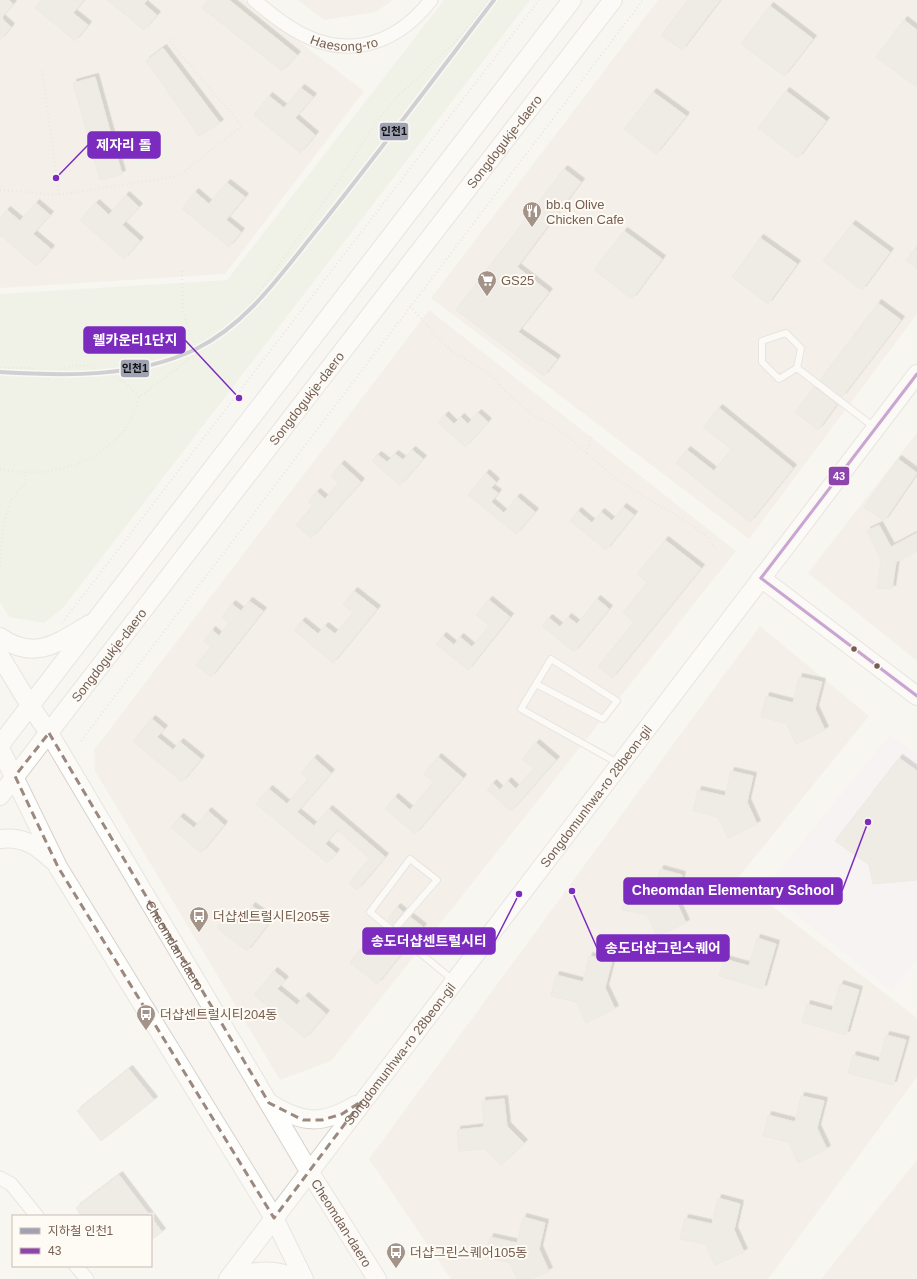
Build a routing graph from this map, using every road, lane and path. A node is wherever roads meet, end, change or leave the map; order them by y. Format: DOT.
graph roads {
  1 [pos="254,0"];
  2 [pos="431,0"];
  3 [pos="489,0"];
  4 [pos="539,0"];
  5 [pos="572,0"];
  6 [pos="613,0"];
  7 [pos="643,0"];
  8 [pos="171,38"];
  9 [pos="42,70"];
  10 [pos="0,190"];
  11 [pos="59,195"];
  12 [pos="182,271"];
  13 [pos="410,306"];
  14 [pos="199,352"];
  15 [pos="0,368"];
  16 [pos="797,368"];
  17 [pos="917,374"];
  18 [pos="139,397"];
  19 [pos="876,428"];
  20 [pos="591,438"];
  21 [pos="586,453"];
  22 [pos="0,470"];
  23 [pos="26,472"];
  24 [pos="715,548"];
  25 [pos="0,566"];
  26 [pos="761,578"];
  27 [pos="98,620"];
  28 [pos="59,627"];
  29 [pos="0,637"];
  30 [pos="0,656"];
  31 [pos="536,684"];
  32 [pos="917,696"];
  33 [pos="31,708"];
  34 [pos="49,733"];
  35 [pos="81,741"];
  36 [pos="0,746"];
  37 [pos="619,764"];
  38 [pos="15,776"];
  39 [pos="0,796"];
  40 [pos="0,840"];
  41 [pos="58,867"];
  42 [pos="397,926"];
  43 [pos="454,981"];
  44 [pos="362,1101"];
  45 [pos="269,1103"];
  46 [pos="309,1171"];
  47 [pos="0,1178"];
  48 [pos="35,1215"];
  49 [pos="274,1218"];
  50 [pos="77,1267"];
  51 [pos="87,1279"];
  52 [pos="228,1279"];
  53 [pos="235,1279"];
  54 [pos="296,1279"];
  55 [pos="304,1279"];
  56 [pos="377,1279"];
  1 -- 2 [label="street, Haesong-ro"];
  3 -- 14 [label="path"];
  4 -- 28 [label="path"];
  5 -- 27 [label="main road"];
  6 -- 34 [label="main road, Songdogukje-daero"];
  7 -- 13 [label="path"];
  8 -- 11 [label="path"];
  9 -- 11 [label="path"];
  10 -- 11 [label="path"];
  12 -- 14 [label="path"];
  13 -- 21 [label="path"];
  13 -- 35 [label="path"];
  14 -- 18 [label="path"];
  15 -- 18 [label="path"];
  16 -- 16 [label="lane"];
  16 -- 19 [label="lane"];
  17 -- 19 [label="main road, Songdomunhwa-ro 28beon-gil"];
  18 -- 23 [label="path"];
  19 -- 26 [label="main road, Songdomunhwa-ro 28beon-gil"];
  20 -- 21 [label="path"];
  21 -- 24 [label="path"];
  22 -- 23 [label="path"];
  23 -- 25 [label="path"];
  26 -- 32 [label="main road"];
  26 -- 37 [label="main road, Songdomunhwa-ro 28beon-gil"];
  27 -- 29 [label="main road"];
  27 -- 33 [label="main road"];
  30 -- 33 [label="main road, Cheomdan-daero"];
  31 -- 31 [label="lane"];
  31 -- 37 [label="lane"];
  33 -- 34 [label="main road, Cheomdan-daero"];
  33 -- 36 [label="main road"];
  34 -- 38 [label="main road, Songdogukje-daero"];
  34 -- 45 [label="main road, Cheomdan-daero"];
  36 -- 38 [label="main road"];
  37 -- 43 [label="main road, Songdomunhwa-ro 28beon-gil"];
  38 -- 39 [label="main road, Songdogukje-daero"];
  38 -- 41 [label="main road"];
  40 -- 41 [label="main road"];
  41 -- 49 [label="main road"];
  42 -- 43 [label="lane"];
  43 -- 44 [label="main road, Songdomunhwa-ro 28beon-gil"];
  44 -- 45 [label="main road"];
  44 -- 46 [label="main road, Songdomunhwa-ro 28beon-gil"];
  45 -- 46 [label="main road, Cheomdan-daero"];
  46 -- 49 [label="main road, Songdomunhwa-ro 28beon-gil"];
  46 -- 56 [label="main road, Cheomdan-daero"];
  47 -- 48 [label="street"];
  49 -- 52 [label="main road, Songdomunhwa-ro 28beon-gil"];
  49 -- 55 [label="main road"];
  50 -- 51 [label="street"];
  53 -- 54 [label="main road"];
}
